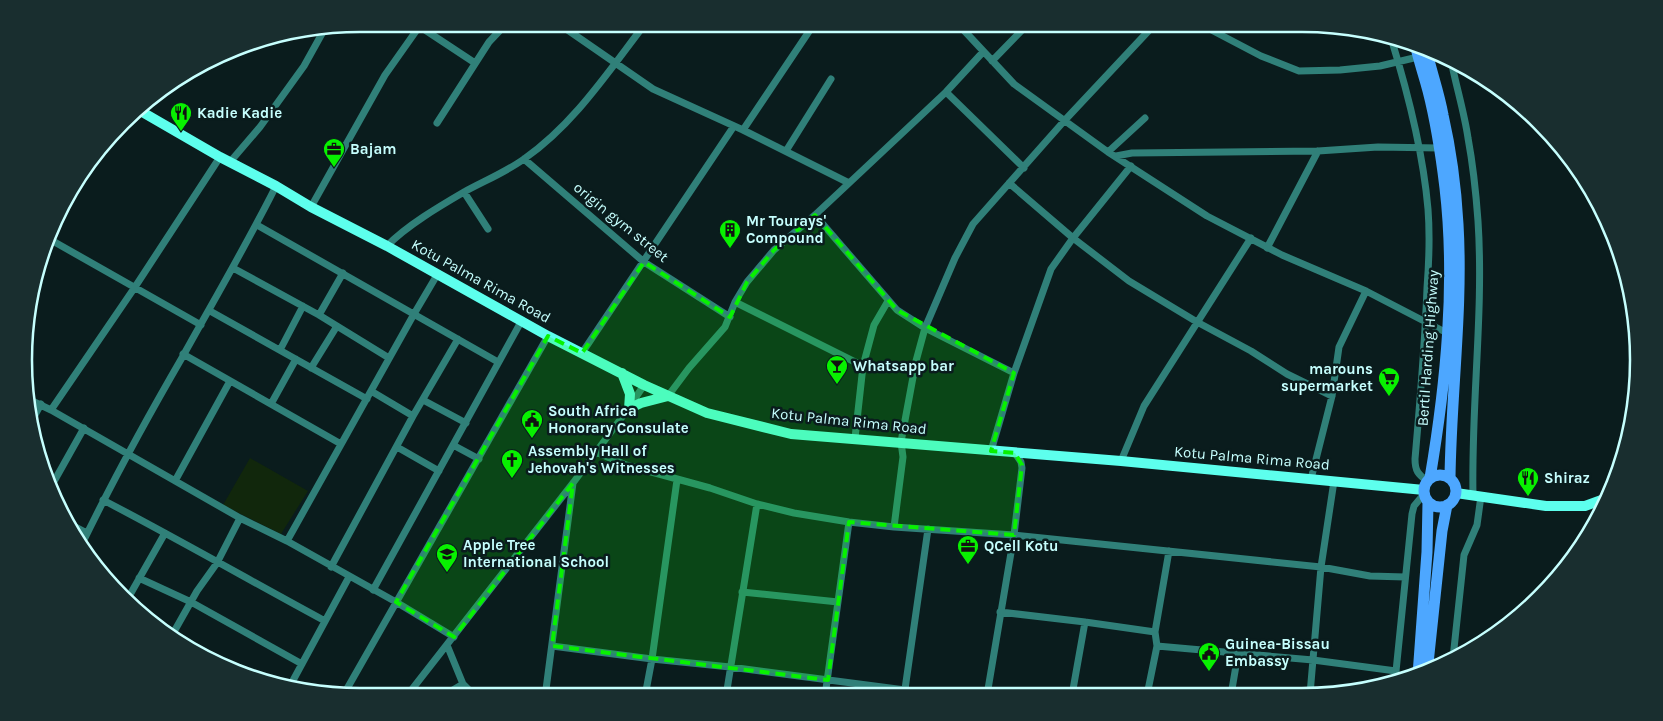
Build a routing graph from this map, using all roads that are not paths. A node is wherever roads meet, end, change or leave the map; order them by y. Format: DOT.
graph roads {
  1 [pos="415,32"];
  2 [pos="430,32"];
  3 [pos="498,32"];
  4 [pos="570,32"];
  5 [pos="639,32"];
  6 [pos="809,32"];
  7 [pos="965,32"];
  8 [pos="1020,32"];
  9 [pos="1148,32"];
  10 [pos="1215,32"];
  11 [pos="321,35"];
  12 [pos="1393,46"];
  13 [pos="983,52"];
  14 [pos="1419,54"];
  15 [pos="1422,55"];
  16 [pos="1423,55"];
  17 [pos="992,61"];
  18 [pos="1398,62"];
  19 [pos="475,63"];
  20 [pos="615,63"];
  21 [pos="1453,69"];
  22 [pos="831,79"];
  23 [pos="946,92"];
  24 [pos="145,114"];
  25 [pos="1145,118"];
  26 [pos="1065,120"];
  27 [pos="437,123"];
  28 [pos="734,126"];
  29 [pos="744,130"];
  30 [pos="1419,147"];
  31 [pos="1439,148"];
  32 [pos="786,151"];
  33 [pos="1318,151"];
  34 [pos="1108,152"];
  35 [pos="1116,156"];
  36 [pos="225,159"];
  37 [pos="524,159"];
  38 [pos="1131,166"];
  39 [pos="1024,168"];
  40 [pos="849,183"];
  41 [pos="1009,183"];
  42 [pos="276,186"];
  43 [pos="464,192"];
  44 [pos="311,207"];
  45 [pos="815,214"];
  46 [pos="257,225"];
  47 [pos="488,229"];
  48 [pos="1072,238"];
  49 [pos="1251,238"];
  50 [pos="55,242"];
  51 [pos="387,246"];
  52 [pos="1267,248"];
  53 [pos="644,262"];
  54 [pos="233,268"];
  55 [pos="343,273"];
  56 [pos="437,275"];
  57 [pos="135,287"];
  58 [pos="1366,291"];
  59 [pos="888,301"];
  60 [pos="735,302"];
  61 [pos="303,306"];
  62 [pos="210,311"];
  63 [pos="414,314"];
  64 [pos="319,315"];
  65 [pos="730,317"];
  66 [pos="522,320"];
  67 [pos="1196,322"];
  68 [pos="1426,322"];
  69 [pos="201,325"];
  70 [pos="337,326"];
  71 [pos="925,328"];
  72 [pos="1448,333"];
  73 [pos="548,336"];
  74 [pos="458,339"];
  75 [pos="280,350"];
  76 [pos="582,353"];
  77 [pos="184,354"];
  78 [pos="389,358"];
  79 [pos="296,360"];
  80 [pos="498,362"];
  81 [pos="864,366"];
  82 [pos="311,368"];
  83 [pos="622,373"];
  84 [pos="1014,373"];
  85 [pos="230,381"];
  86 [pos="644,385"];
  87 [pos="371,391"];
  88 [pos="668,396"];
  89 [pos="1332,396"];
  90 [pos="367,399"];
  91 [pos="423,400"];
  92 [pos="35,402"];
  93 [pos="41,404"];
  94 [pos="271,404"];
  95 [pos="628,409"];
  96 [pos="51,410"];
  97 [pos="37,412"];
  98 [pos="413,416"];
  99 [pos="466,423"];
  100 [pos="84,428"];
  101 [pos="855,438"];
  102 [pos="901,442"];
  103 [pos="341,444"];
  104 [pos="453,445"];
  105 [pos="397,447"];
  106 [pos="991,451"];
  107 [pos="596,452"];
  108 [pos="1015,453"];
  109 [pos="128,454"];
  110 [pos="479,459"];
  111 [pos="1121,461"];
  112 [pos="439,471"];
  113 [pos="1450,478"];
  114 [pos="1311,479"];
  115 [pos="55,480"];
  116 [pos="678,480"];
  117 [pos="175,481"];
  118 [pos="1334,481"];
  119 [pos="573,482"];
  120 [pos="1427,489"];
  121 [pos="1456,492"];
  122 [pos="1477,495"];
  123 [pos="103,500"];
  124 [pos="1599,501"];
  125 [pos="756,504"];
  126 [pos="1447,505"];
  127 [pos="240,518"];
  128 [pos="849,522"];
  129 [pos="894,527"];
  130 [pos="79,529"];
  131 [pos="928,529"];
  132 [pos="87,533"];
  133 [pos="165,533"];
  134 [pos="1014,535"];
  135 [pos="85,538"];
  136 [pos="287,542"];
  137 [pos="1169,551"];
  138 [pos="216,563"];
  139 [pos="331,567"];
  140 [pos="1321,567"];
  141 [pos="1405,577"];
  142 [pos="139,578"];
  143 [pos="349,578"];
  144 [pos="373,590"];
  145 [pos="742,592"];
  146 [pos="131,594"];
  147 [pos="191,602"];
  148 [pos="396,602"];
  149 [pos="838,602"];
  150 [pos="1000,612"];
  151 [pos="325,621"];
  152 [pos="1085,622"];
  153 [pos="175,631"];
  154 [pos="1154,632"];
  155 [pos="454,637"];
  156 [pos="447,645"];
  157 [pos="552,646"];
  158 [pos="1157,646"];
  159 [pos="1454,652"];
  160 [pos="1238,654"];
  161 [pos="652,660"];
  162 [pos="1313,660"];
  163 [pos="302,664"];
  164 [pos="1428,664"];
  165 [pos="730,667"];
  166 [pos="1419,667"];
  167 [pos="1396,672"];
  168 [pos="828,680"];
  169 [pos="293,681"];
  170 [pos="463,684"];
  171 [pos="347,688"];
  172 [pos="413,688"];
  173 [pos="456,688"];
  174 [pos="467,688"];
  175 [pos="545,688"];
  176 [pos="647,688"];
  177 [pos="727,688"];
  178 [pos="826,688"];
  179 [pos="875,688"];
  180 [pos="905,688"];
  181 [pos="988,688"];
  182 [pos="1073,688"];
  183 [pos="1148,688"];
  184 [pos="1232,688"];
  185 [pos="1311,688"];
  1 -- 44 [label="street"];
  2 -- 19 [label="street"];
  3 -- 19 [label="street"];
  4 -- 20 [label="street"];
  5 -- 20 [label="street"];
  6 -- 29 [label="street"];
  7 -- 13 [label="street"];
  8 -- 17 [label="street"];
  9 -- 26 [label="street"];
  10 -- 18 [label="street"];
  11 -- 36 [label="street"];
  12 -- 18 [label="street"];
  13 -- 17 [label="street"];
  13 -- 23 [label="street"];
  14 -- 18 [label="street"];
  15 -- 31 [label="main road, Bertil Harding Highway"];
  16 -- 113 [label="main road, Bertil Harding Highway"];
  17 -- 26 [label="street"];
  18 -- 30 [label="street"];
  19 -- 27 [label="street"];
  20 -- 28 [label="street"];
  20 -- 37 [label="street"];
  21 -- 122 [label="street"];
  22 -- 32 [label="street"];
  23 -- 39 [label="street"];
  23 -- 40 [label="street"];
  24 -- 36 [label="street, Kotu Palma Rima Road"];
  25 -- 34 [label="street"];
  26 -- 34 [label="street"];
  26 -- 39 [label="street"];
  28 -- 29 [label="street"];
  28 -- 53 [label="street"];
  29 -- 32 [label="street"];
  30 -- 31 [label="street"];
  30 -- 33 [label="street"];
  30 -- 68 [label="street"];
  31 -- 72 [label="main road, Bertil Harding Highway"];
  32 -- 40 [label="street"];
  33 -- 35 [label="street"];
  33 -- 52 [label="street"];
  34 -- 35 [label="street"];
  35 -- 38 [label="street"];
  36 -- 42 [label="street, Kotu Palma Rima Road"];
  36 -- 57 [label="street"];
  37 -- 43 [label="street"];
  37 -- 53 [label="street, origin gym street"];
  38 -- 48 [label="street"];
  38 -- 49 [label="street"];
  39 -- 41 [label="street"];
  40 -- 45 [label="street"];
  41 -- 48 [label="street"];
  41 -- 71 [label="street"];
  42 -- 44 [label="street, Kotu Palma Rima Road"];
  42 -- 46 [label="street"];
  43 -- 47 [label="street"];
  43 -- 51 [label="street"];
  44 -- 51 [label="street, Kotu Palma Rima Road"];
  45 -- 59 [label="street"];
  45 -- 60 [label="street"];
  46 -- 54 [label="street"];
  46 -- 55 [label="street"];
  48 -- 67 [label="street"];
  48 -- 84 [label="street"];
  49 -- 52 [label="street"];
  49 -- 67 [label="street"];
  50 -- 57 [label="street"];
  51 -- 56 [label="street, Kotu Palma Rima Road"];
  52 -- 58 [label="street"];
  53 -- 65 [label="street, origin gym street"];
  53 -- 76 [label="street"];
  54 -- 61 [label="street"];
  54 -- 62 [label="street"];
  55 -- 63 [label="street"];
  55 -- 64 [label="street"];
  56 -- 63 [label="street"];
  56 -- 66 [label="street, Kotu Palma Rima Road"];
  57 -- 69 [label="street"];
  57 -- 96 [label="street"];
  58 -- 68 [label="street"];
  58 -- 89 [label="street"];
  59 -- 71 [label="street"];
  59 -- 81 [label="street"];
  60 -- 65 [label="street"];
  60 -- 81 [label="street"];
  61 -- 64 [label="street"];
  61 -- 75 [label="street"];
  62 -- 69 [label="street"];
  62 -- 75 [label="street"];
  63 -- 74 [label="street"];
  63 -- 78 [label="street"];
  64 -- 70 [label="street"];
  65 -- 88 [label="street"];
  66 -- 73 [label="street, Kotu Palma Rima Road"];
  66 -- 80 [label="street"];
  67 -- 89 [label="street"];
  67 -- 111 [label="street"];
  68 -- 72 [label="street"];
  68 -- 120 [label="street"];
  69 -- 77 [label="street"];
  70 -- 78 [label="street"];
  70 -- 82 [label="street"];
  71 -- 84 [label="street"];
  71 -- 102 [label="street"];
  72 -- 120 [label="main road, Bertil Harding Highway"];
  73 -- 76 [label="street, Kotu Palma Rima Road"];
  73 -- 110 [label="street"];
  74 -- 80 [label="street"];
  74 -- 91 [label="street"];
  75 -- 79 [label="street"];
  76 -- 83 [label="street, Kotu Palma Rima Road"];
  77 -- 85 [label="street"];
  77 -- 109 [label="street"];
  78 -- 87 [label="street"];
  79 -- 82 [label="street"];
  79 -- 94 [label="street"];
  80 -- 99 [label="street"];
  81 -- 101 [label="street"];
  82 -- 90 [label="street"];
  83 -- 86 [label="street, Kotu Palma Rima Road"];
  83 -- 95 [label="street"];
  84 -- 106 [label="street"];
  85 -- 94 [label="street"];
  85 -- 117 [label="street"];
  86 -- 88 [label="street, Kotu Palma Rima Road"];
  86 -- 95 [label="street"];
  87 -- 90 [label="street"];
  87 -- 98 [label="street"];
  88 -- 95 [label="street"];
  88 -- 101 [label="street, Kotu Palma Rima Road"];
  89 -- 114 [label="street"];
  90 -- 103 [label="street"];
  91 -- 98 [label="street"];
  91 -- 99 [label="street"];
  92 -- 93 [label="street"];
  93 -- 96 [label="street"];
  93 -- 97 [label="street"];
  94 -- 103 [label="street"];
  95 -- 107 [label="street"];
  96 -- 100 [label="street"];
  98 -- 105 [label="street"];
  99 -- 104 [label="street"];
  100 -- 109 [label="street"];
  100 -- 115 [label="street"];
  101 -- 102 [label="street, Kotu Palma Rima Road"];
  102 -- 106 [label="street, Kotu Palma Rima Road"];
  102 -- 129 [label="street"];
  103 -- 136 [label="street"];
  104 -- 110 [label="street"];
  104 -- 112 [label="street"];
  105 -- 112 [label="street"];
  105 -- 139 [label="street"];
  106 -- 108 [label="street, Kotu Palma Rima Road"];
  107 -- 116 [label="street"];
  107 -- 119 [label="street"];
  108 -- 111 [label="street, Kotu Palma Rima Road"];
  108 -- 134 [label="street"];
  109 -- 117 [label="street"];
  109 -- 123 [label="street"];
  110 -- 148 [label="street"];
  111 -- 114 [label="street, Kotu Palma Rima Road"];
  112 -- 144 [label="street"];
  113 -- 120 [label="main road"];
  113 -- 121 [label="main road, Bertil Harding Highway"];
  114 -- 118 [label="street, Kotu Palma Rima Road"];
  116 -- 125 [label="street"];
  116 -- 161 [label="street"];
  117 -- 127 [label="street"];
  118 -- 120 [label="street, Kotu Palma Rima Road"];
  118 -- 140 [label="street"];
  119 -- 155 [label="street"];
  119 -- 157 [label="street"];
  120 -- 126 [label="main road"];
  120 -- 141 [label="street"];
  120 -- 166 [label="main road, Bertil Harding Highway"];
  121 -- 122 [label="street"];
  121 -- 126 [label="main road"];
  122 -- 124 [label="street"];
  122 -- 159 [label="street"];
  123 -- 132 [label="street"];
  123 -- 133 [label="street"];
  125 -- 128 [label="street"];
  125 -- 145 [label="street"];
  126 -- 164 [label="main road"];
  127 -- 136 [label="street"];
  127 -- 138 [label="street"];
  128 -- 129 [label="street"];
  128 -- 149 [label="street"];
  129 -- 131 [label="street"];
  130 -- 132 [label="street"];
  131 -- 134 [label="street"];
  131 -- 180 [label="street"];
  132 -- 135 [label="street"];
  133 -- 138 [label="street"];
  133 -- 142 [label="street"];
  134 -- 137 [label="street"];
  134 -- 150 [label="street"];
  136 -- 139 [label="street"];
  137 -- 140 [label="street"];
  137 -- 154 [label="street"];
  138 -- 147 [label="street"];
  138 -- 151 [label="street"];
  139 -- 143 [label="street"];
  140 -- 141 [label="street"];
  140 -- 162 [label="street"];
  141 -- 167 [label="street"];
  142 -- 146 [label="street"];
  142 -- 147 [label="street"];
  143 -- 144 [label="street"];
  143 -- 151 [label="street"];
  144 -- 148 [label="street"];
  145 -- 149 [label="street"];
  145 -- 165 [label="street"];
  147 -- 153 [label="street"];
  147 -- 163 [label="street"];
  148 -- 155 [label="street"];
  148 -- 171 [label="street"];
  149 -- 168 [label="street"];
  150 -- 152 [label="street"];
  150 -- 181 [label="street"];
  151 -- 163 [label="street"];
  152 -- 154 [label="street"];
  152 -- 182 [label="street"];
  154 -- 158 [label="street"];
  155 -- 156 [label="street"];
  156 -- 170 [label="street"];
  156 -- 172 [label="street"];
  157 -- 161 [label="street"];
  157 -- 175 [label="street"];
  158 -- 160 [label="street"];
  158 -- 183 [label="street"];
  160 -- 162 [label="street"];
  160 -- 184 [label="street"];
  161 -- 165 [label="street"];
  161 -- 176 [label="street"];
  162 -- 167 [label="street"];
  162 -- 185 [label="street"];
  163 -- 169 [label="street"];
  165 -- 168 [label="street"];
  165 -- 177 [label="street"];
  168 -- 178 [label="street"];
  168 -- 179 [label="street"];
  170 -- 173 [label="street"];
  170 -- 174 [label="street"];
}
